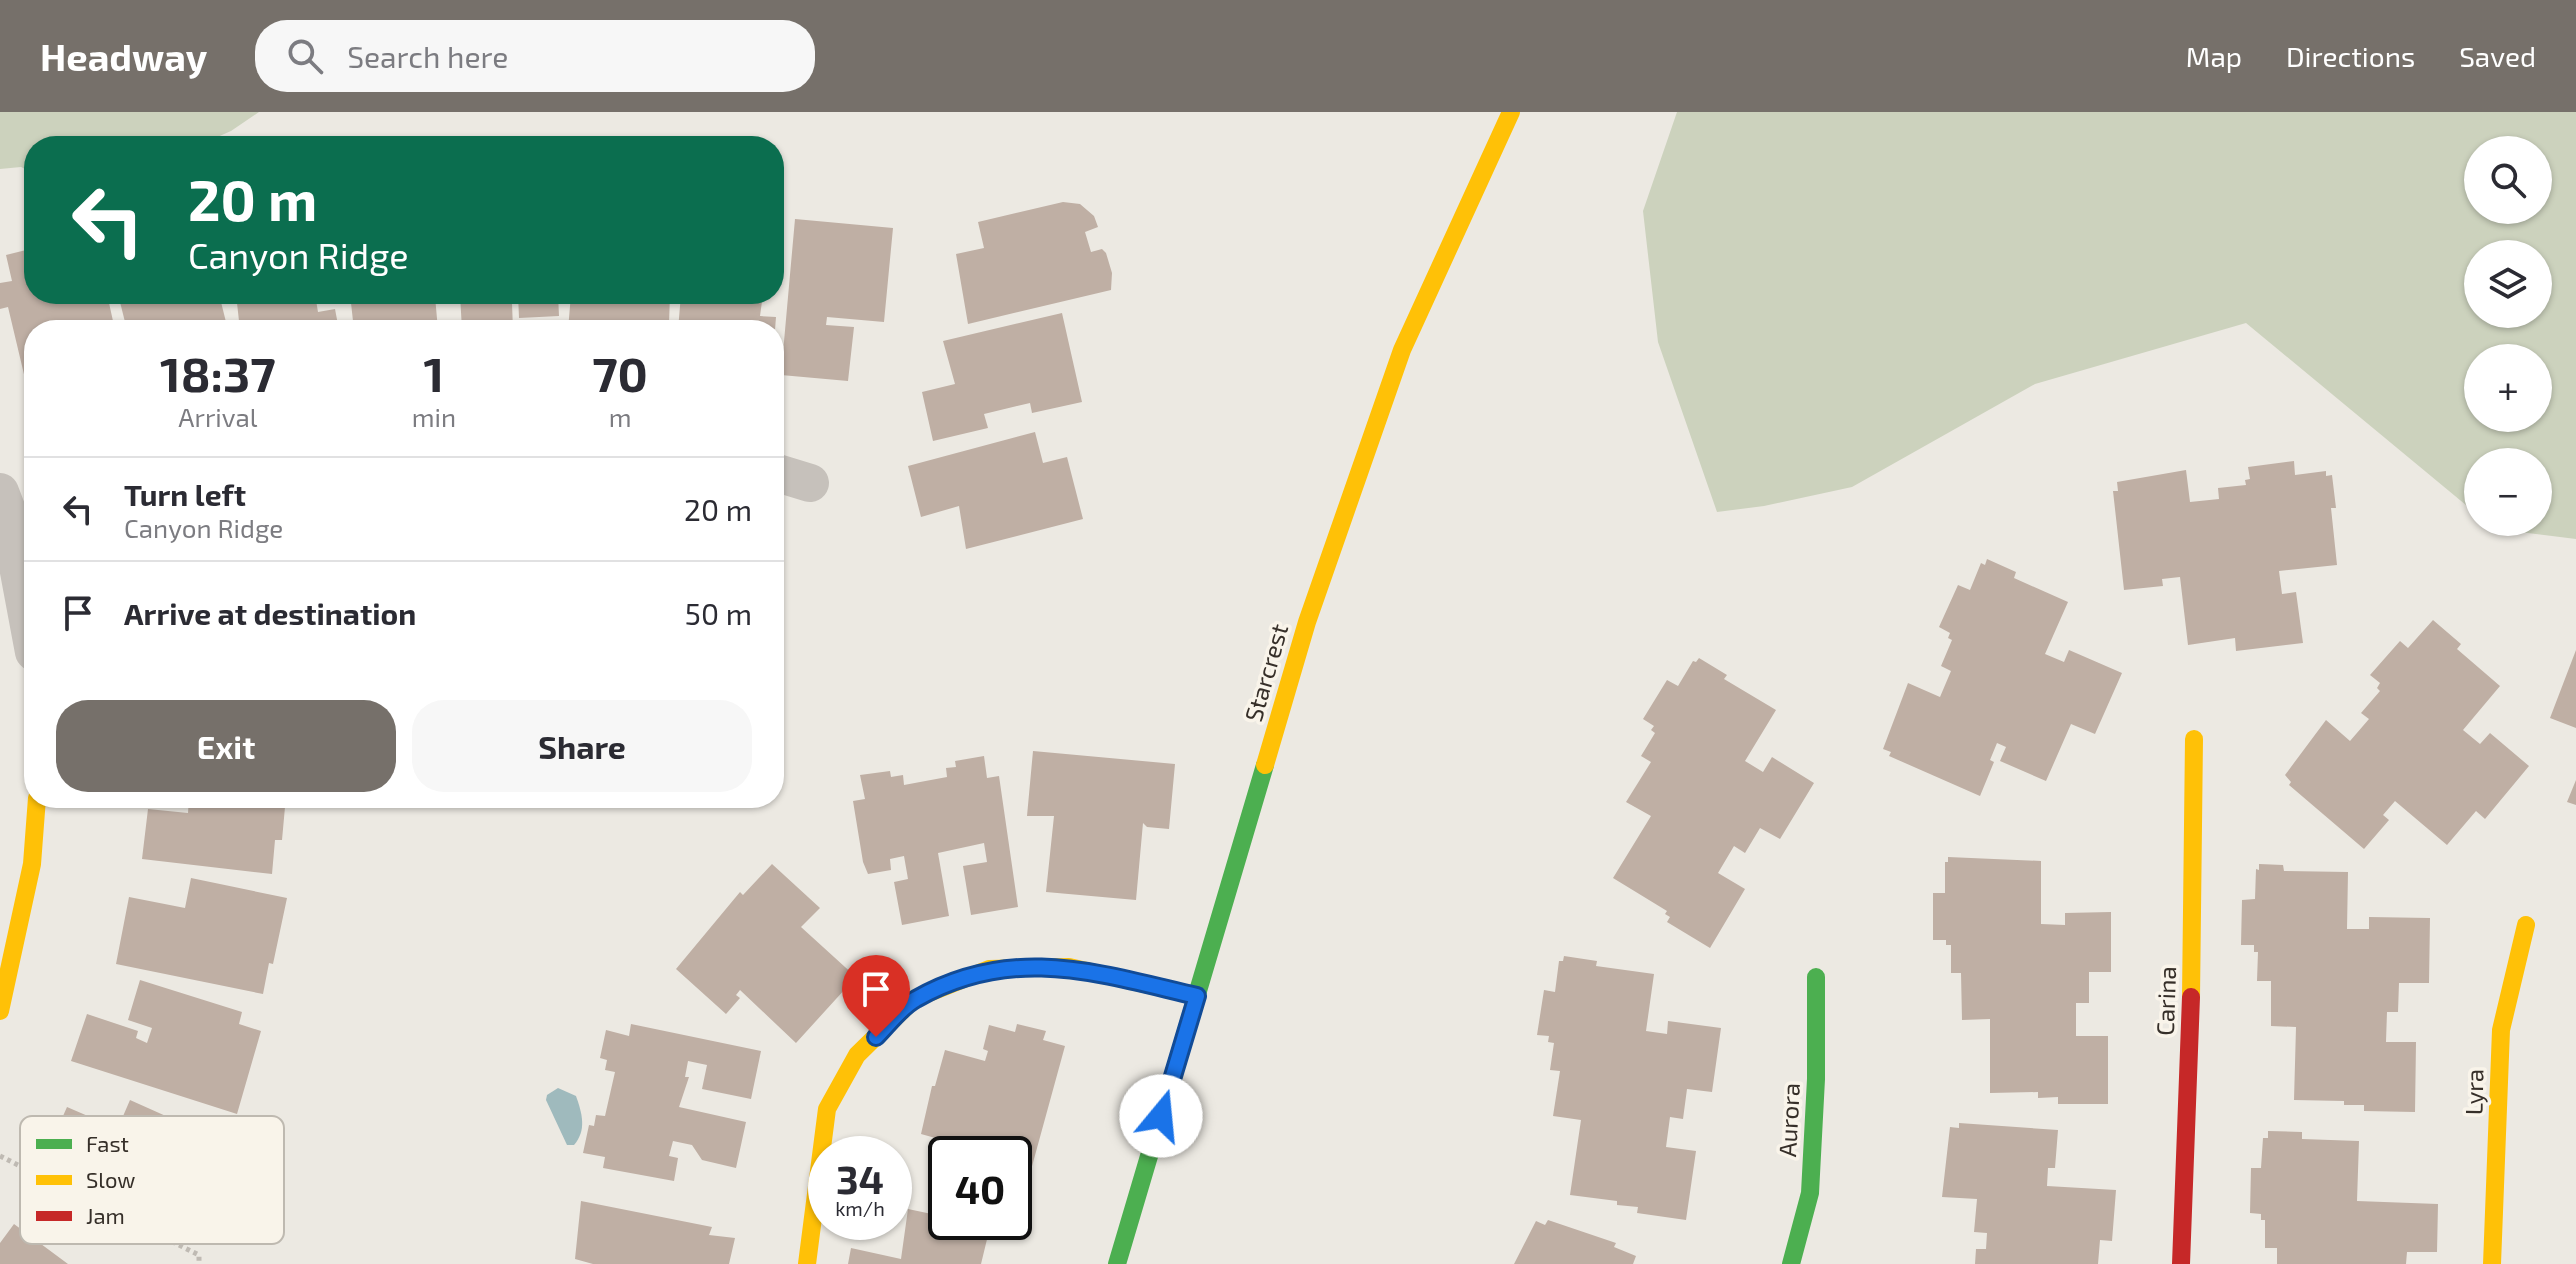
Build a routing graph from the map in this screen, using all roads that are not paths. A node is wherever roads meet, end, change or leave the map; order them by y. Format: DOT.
graph roads {
  1 [pos="1511,112"];
  2 [pos="784,475"];
  3 [pos="810,483"];
  4 [pos="14,504"];
  5 [pos="24,578"];
  6 [pos="2194,739"];
  7 [pos="36,808"];
  8 [pos="2526,925"];
  9 [pos="1816,977"];
  10 [pos="1197,996"];
  11 [pos="0,1011"];
  12 [pos="807,1264"];
  13 [pos="1117,1264"];
  14 [pos="1791,1264"];
  15 [pos="2181,1264"];
  16 [pos="2492,1264"];
  1 -- 10 [label="street, Starcrest"];
  2 -- 3 [label="street"];
  4 -- 5 [label="street"];
  6 -- 15 [label="street, Carina"];
  7 -- 11 [label="street"];
  8 -- 16 [label="street, Lyra"];
  9 -- 14 [label="street, Aurora"];
  10 -- 12 [label="street"];
  10 -- 13 [label="street, Starcrest"];
}
